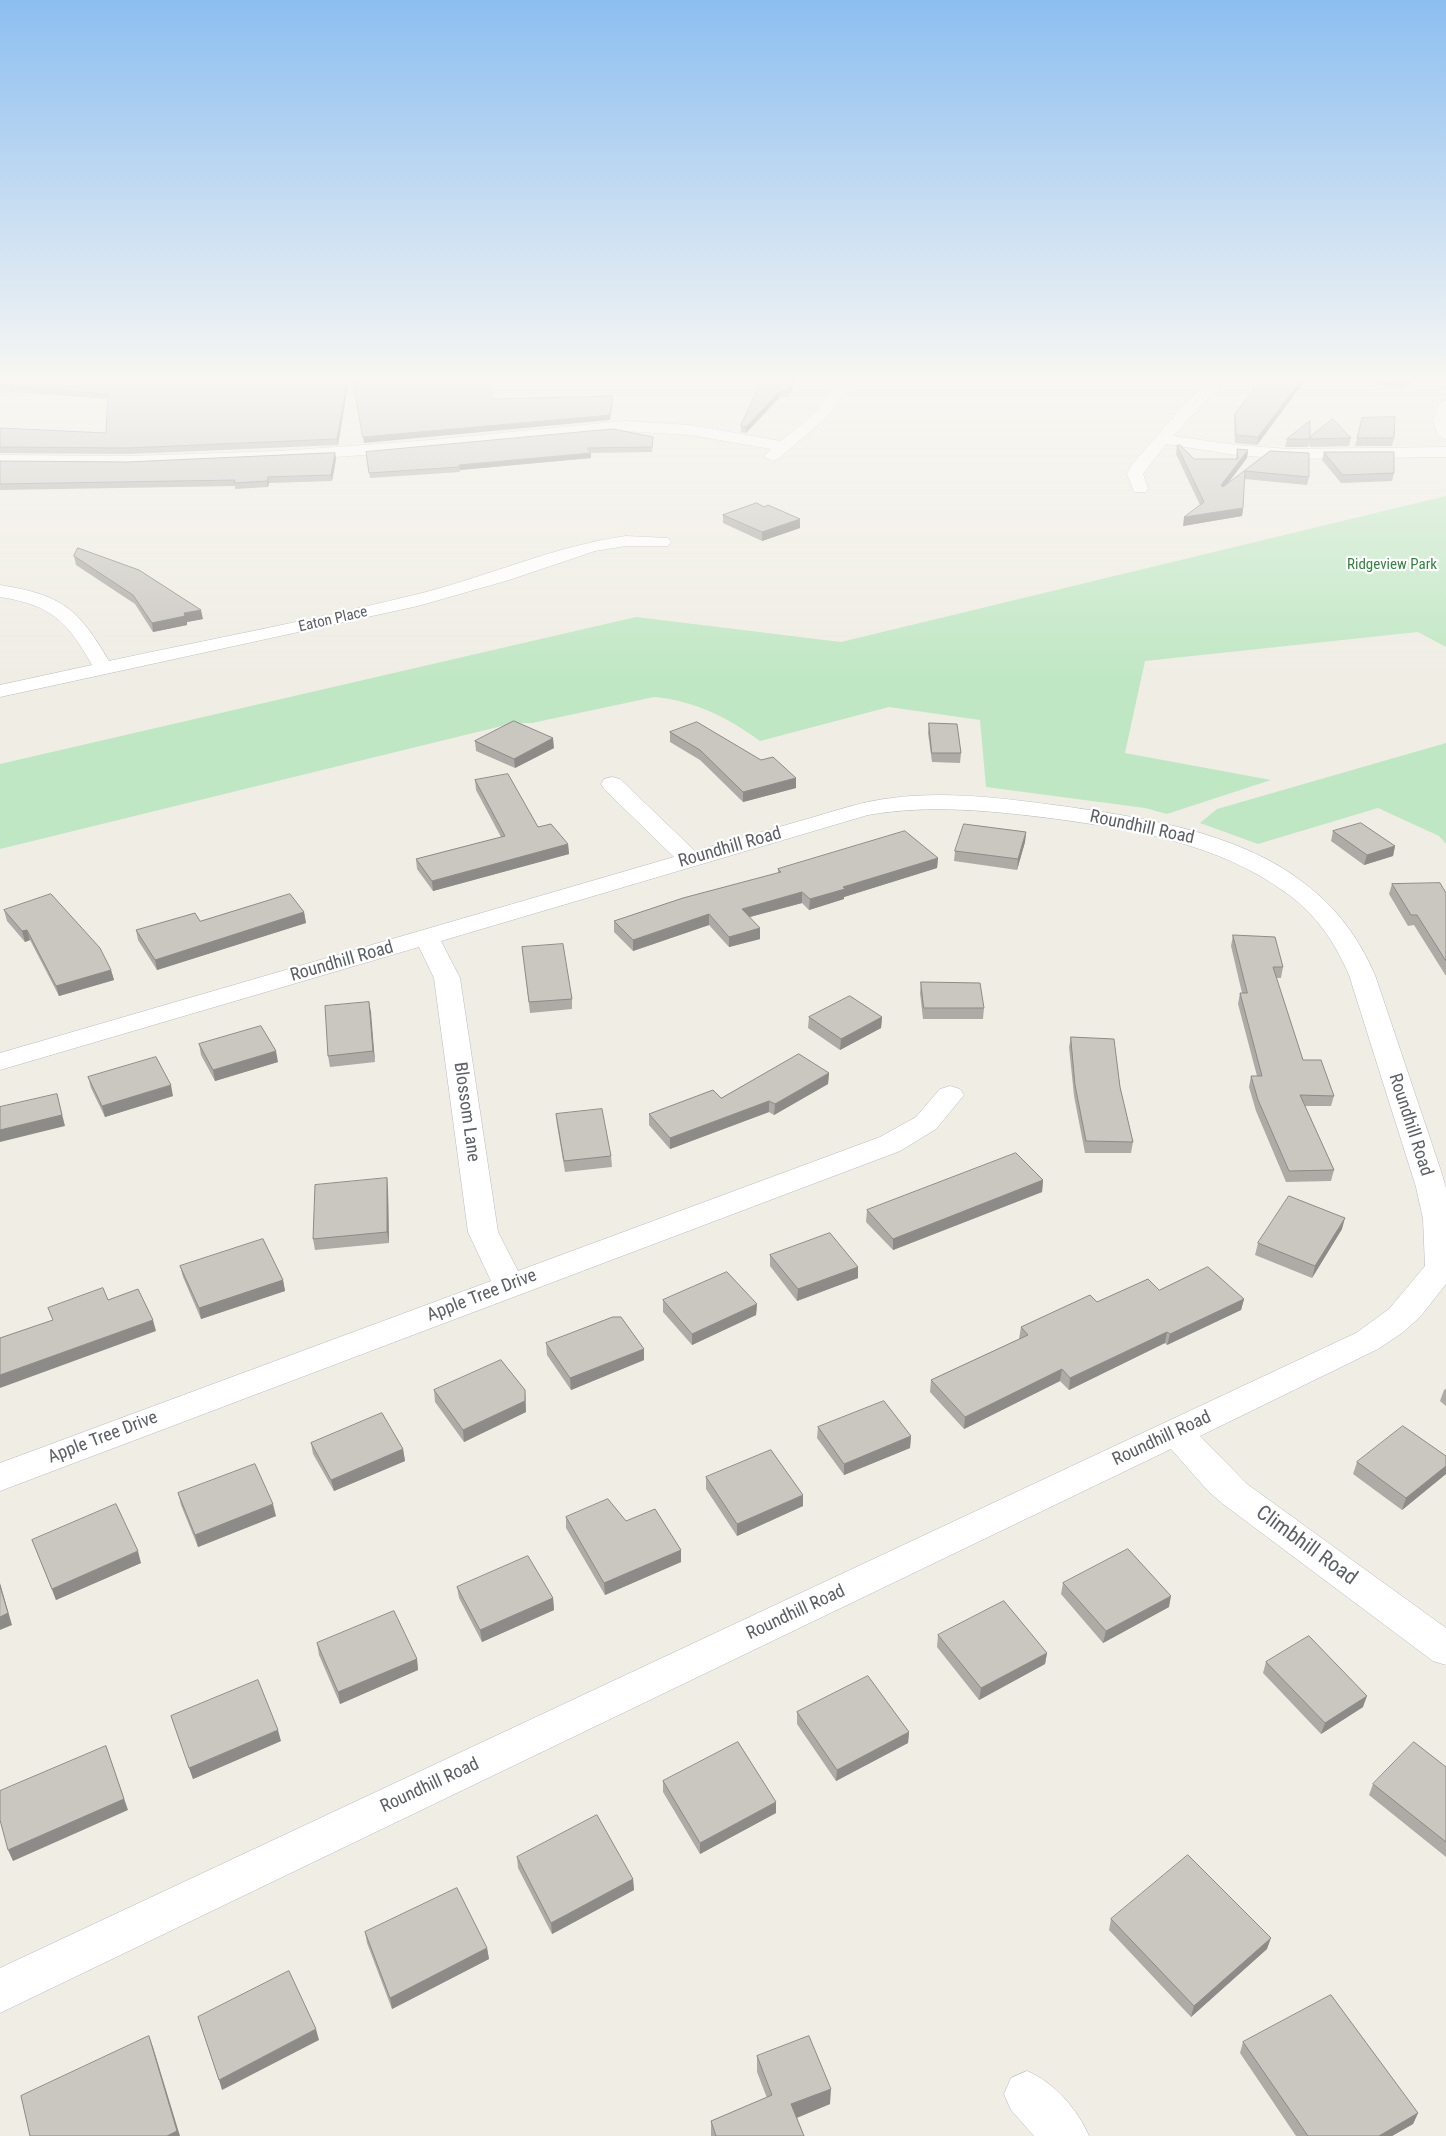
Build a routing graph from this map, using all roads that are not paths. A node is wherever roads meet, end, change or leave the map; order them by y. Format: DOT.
graph roads {
  1 [pos="1136,478"];
  2 [pos="1140,488"];
  3 [pos="662,542"];
  4 [pos="0,591"];
  5 [pos="104,669"];
  6 [pos="0,691"];
  7 [pos="612,784"];
  8 [pos="690,860"];
  9 [pos="427,937"];
  10 [pos="0,1062"];
  11 [pos="950,1095"];
  12 [pos="1443,1269"];
  13 [pos="508,1286"];
  14 [pos="1176,1432"];
  15 [pos="0,1477"];
  16 [pos="1446,1650"];
  17 [pos="0,1991"];
  18 [pos="1027,2094"];
  19 [pos="1065,2136"];
  1 -- 2 [label="street"];
  3 -- 5 [label="street, Eaton Place"];
  4 -- 5 [label="street"];
  5 -- 6 [label="street, Eaton Place"];
  7 -- 8 [label="street"];
  8 -- 9 [label="street, Roundhill Road"];
  8 -- 12 [label="street, Roundhill Road"];
  9 -- 10 [label="street, Roundhill Road"];
  9 -- 13 [label="street, Blossom Lane"];
  11 -- 13 [label="street, Apple Tree Drive"];
  12 -- 14 [label="street, Roundhill Road"];
  13 -- 15 [label="street, Apple Tree Drive"];
  14 -- 16 [label="street, Climbhill Road"];
  14 -- 17 [label="street, Roundhill Road"];
  18 -- 19 [label="street"];
}
